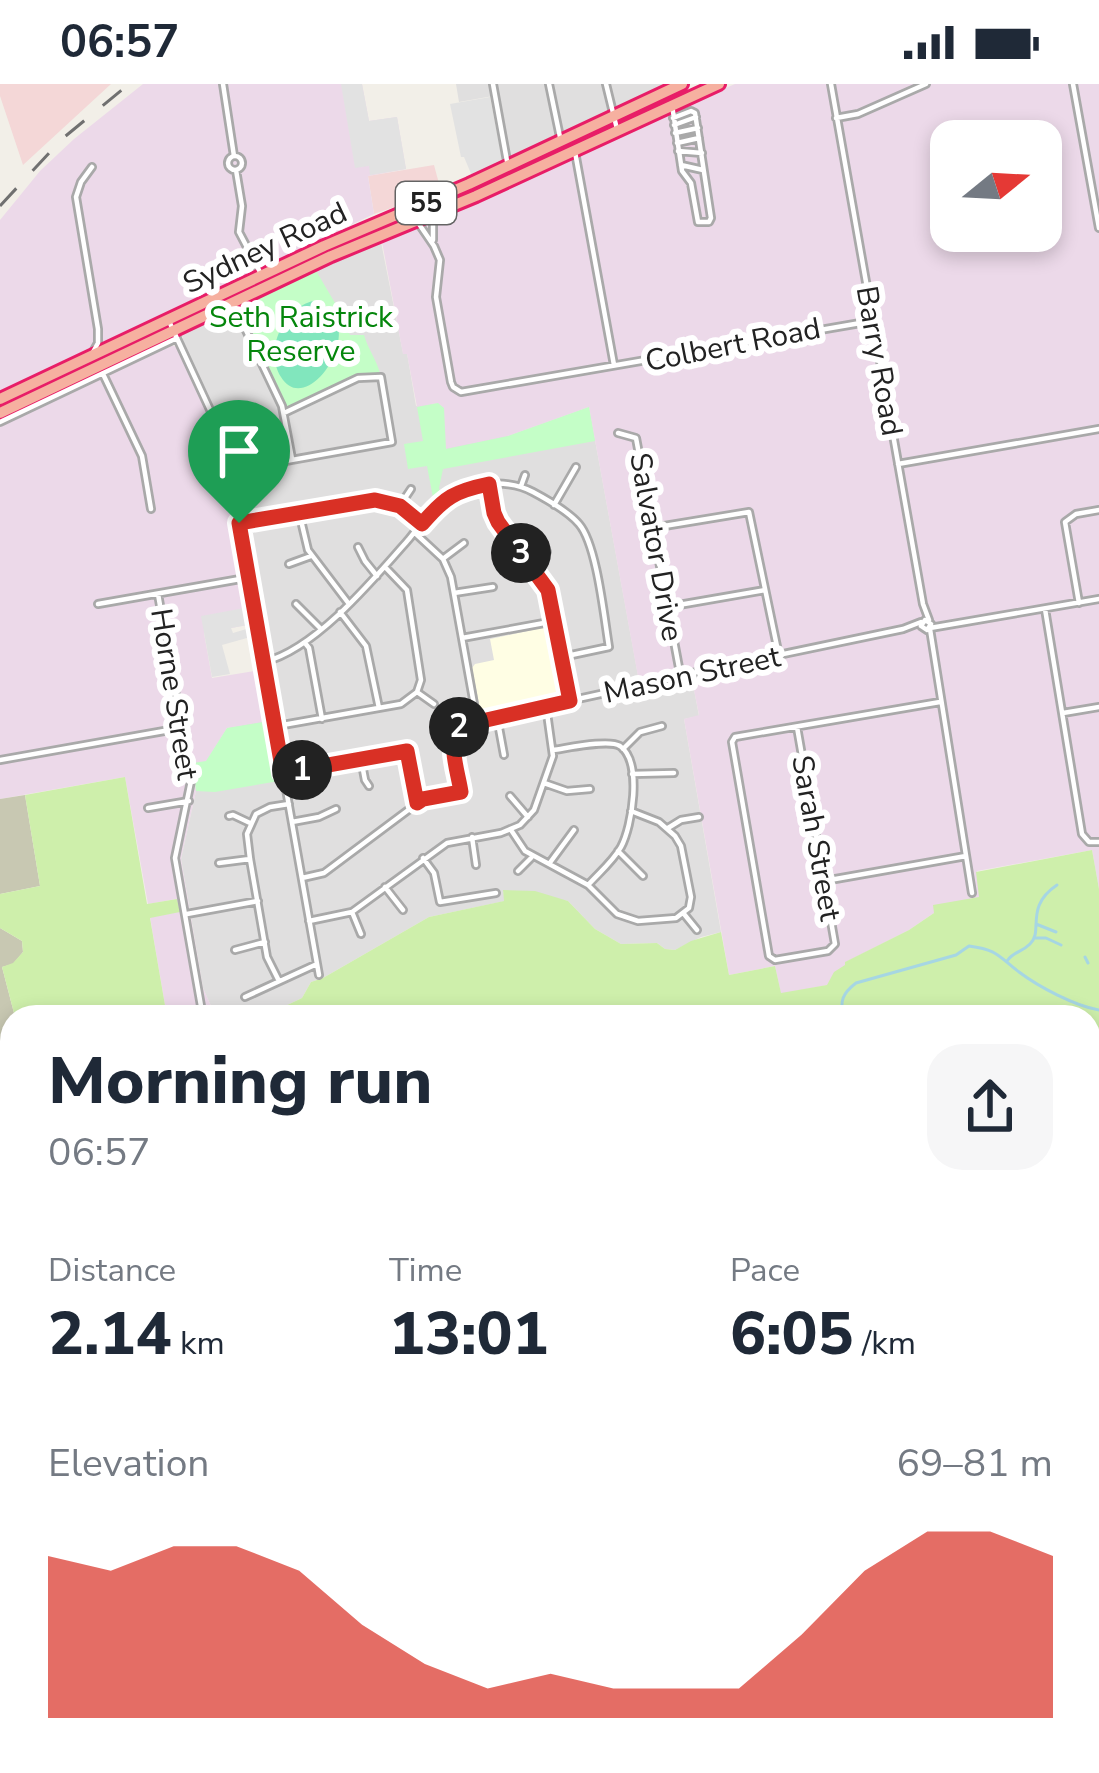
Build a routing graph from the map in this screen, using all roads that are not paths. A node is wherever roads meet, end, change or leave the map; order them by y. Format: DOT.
graph roads {
  1 [pos="223,84"];
  2 [pos="493,84"];
  3 [pos="549,84"];
  4 [pos="606,84"];
  5 [pos="682,84"];
  6 [pos="719,84"];
  7 [pos="829,84"];
  8 [pos="926,84"];
  9 [pos="1073,84"];
  10 [pos="663,88"];
  11 [pos="612,115"];
  12 [pos="673,117"];
  13 [pos="836,118"];
  14 [pos="698,128"];
  15 [pos="617,129"];
  16 [pos="699,138"];
  17 [pos="561,140"];
  18 [pos="677,143"];
  19 [pos="574,150"];
  20 [pos="678,152"];
  21 [pos="702,153"];
  22 [pos="681,165"];
  23 [pos="508,166"];
  24 [pos="92,167"];
  25 [pos="703,170"];
  26 [pos="689,179"];
  27 [pos="704,181"];
  28 [pos="430,208"];
  29 [pos="415,221"];
  30 [pos="1098,222"];
  31 [pos="434,246"];
  32 [pos="259,269"];
  33 [pos="232,303"];
  34 [pos="872,319"];
  35 [pos="98,329"];
  36 [pos="168,334"];
  37 [pos="109,347"];
  38 [pos="89,356"];
  39 [pos="614,365"];
  40 [pos="101,369"];
  41 [pos="0,399"];
  42 [pos="284,412"];
  43 [pos="0,418"];
  44 [pos="1099,430"];
  45 [pos="618,433"];
  46 [pos="292,460"];
  47 [pos="898,464"];
  48 [pos="576,467"];
  49 [pos="230,471"];
  50 [pos="525,475"];
  51 [pos="489,484"];
  52 [pos="521,486"];
  53 [pos="411,489"];
  54 [pos="554,505"];
  55 [pos="400,506"];
  56 [pos="151,509"];
  57 [pos="1099,510"];
  58 [pos="299,512"];
  59 [pos="590,518"];
  60 [pos="239,523"];
  61 [pos="422,524"];
  62 [pos="581,526"];
  63 [pos="652,528"];
  64 [pos="414,532"];
  65 [pos="464,543"];
  66 [pos="358,547"];
  67 [pos="547,552"];
  68 [pos="311,556"];
  69 [pos="443,559"];
  70 [pos="289,563"];
  71 [pos="530,564"];
  72 [pos="385,567"];
  73 [pos="377,575"];
  74 [pos="248,577"];
  75 [pos="494,587"];
  76 [pos="765,590"];
  77 [pos="454,592"];
  78 [pos="158,594"];
  79 [pos="1099,599"];
  80 [pos="1079,602"];
  81 [pos="98,604"];
  82 [pos="296,604"];
  83 [pos="349,604"];
  84 [pos="667,607"];
  85 [pos="1045,609"];
  86 [pos="340,612"];
  87 [pos="555,621"];
  88 [pos="926,625"];
  89 [pos="320,628"];
  90 [pos="462,638"];
  91 [pos="304,641"];
  92 [pos="777,656"];
  93 [pos="562,657"];
  94 [pos="264,662"];
  95 [pos="328,672"];
  96 [pos="314,674"];
  97 [pos="680,674"];
  98 [pos="417,692"];
  99 [pos="570,701"];
  100 [pos="940,702"];
  101 [pos="434,704"];
  102 [pos="546,706"];
  103 [pos="1099,707"];
  104 [pos="379,708"];
  105 [pos="1062,713"];
  106 [pos="496,717"];
  107 [pos="322,718"];
  108 [pos="477,721"];
  109 [pos="662,726"];
  110 [pos="275,727"];
  111 [pos="797,727"];
  112 [pos="181,728"];
  113 [pos="623,749"];
  114 [pos="553,750"];
  115 [pos="504,755"];
  116 [pos="361,759"];
  117 [pos="0,760"];
  118 [pos="283,773"];
  119 [pos="674,773"];
  120 [pos="631,774"];
  121 [pos="544,783"];
  122 [pos="369,786"];
  123 [pos="590,789"];
  124 [pos="509,796"];
  125 [pos="188,801"];
  126 [pos="417,803"];
  127 [pos="289,804"];
  128 [pos="148,808"];
  129 [pos="336,809"];
  130 [pos="631,811"];
  131 [pos="229,816"];
  132 [pos="699,817"];
  133 [pos="528,818"];
  134 [pos="292,822"];
  135 [pos="250,823"];
  136 [pos="668,828"];
  137 [pos="511,830"];
  138 [pos="574,830"];
  139 [pos="615,834"];
  140 [pos="472,837"];
  141 [pos="625,838"];
  142 [pos="1099,842"];
  143 [pos="618,851"];
  144 [pos="533,856"];
  145 [pos="967,856"];
  146 [pos="423,858"];
  147 [pos="250,859"];
  148 [pos="219,863"];
  149 [pos="549,864"];
  150 [pos="476,865"];
  151 [pos="518,871"];
  152 [pos="644,876"];
  153 [pos="302,878"];
  154 [pos="824,881"];
  155 [pos="588,885"];
  156 [pos="385,887"];
  157 [pos="496,893"];
  158 [pos="973,893"];
  159 [pos="258,901"];
  160 [pos="403,910"];
  161 [pos="352,912"];
  162 [pos="185,914"];
  163 [pos="684,914"];
  164 [pos="309,921"];
  165 [pos="697,930"];
  166 [pos="361,934"];
  167 [pos="265,942"];
  168 [pos="235,950"];
  169 [pos="317,964"];
  170 [pos="319,975"];
  171 [pos="279,982"];
  172 [pos="245,997"];
  173 [pos="201,1005"];
  1 -- 32 [label="street"];
  2 -- 23 [label="street"];
  3 -- 17 [label="street"];
  4 -- 11 [label="street"];
  5 -- 10 [label="highway, Sydney Road / 55"];
  6 -- 12 [label="highway, Sydney Road / 55"];
  7 -- 13 [label="street, Barry Road"];
  8 -- 13 [label="street"];
  9 -- 30 [label="street"];
  10 -- 11 [label="highway, Sydney Road / 55"];
  10 -- 12 [label="street"];
  11 -- 15 [label="street"];
  11 -- 17 [label="highway, Sydney Road / 55"];
  12 -- 14 [label="street"];
  12 -- 14 [label="street"];
  12 -- 15 [label="highway, Sydney Road / 55"];
  12 -- 18 [label="street"];
  13 -- 34 [label="street, Barry Road"];
  14 -- 16 [label="street"];
  15 -- 19 [label="highway, Sydney Road / 55"];
  16 -- 18 [label="street"];
  16 -- 21 [label="street"];
  17 -- 23 [label="highway, Sydney Road / 55"];
  18 -- 20 [label="street"];
  19 -- 28 [label="highway, Sydney Road / 55"];
  19 -- 39 [label="street"];
  20 -- 21 [label="street"];
  20 -- 22 [label="street"];
  21 -- 25 [label="street"];
  22 -- 25 [label="street"];
  22 -- 26 [label="street"];
  23 -- 28 [label="highway, Sydney Road / 55"];
  24 -- 35 [label="street"];
  25 -- 27 [label="street"];
  26 -- 27 [label="street"];
  26 -- 27 [label="street"];
  28 -- 29 [label="highway, Sydney Road / 55"];
  28 -- 31 [label="street"];
  28 -- 32 [label="highway, Sydney Road / 55"];
  29 -- 31 [label="street"];
  29 -- 33 [label="highway, Sydney Road / 55"];
  31 -- 39 [label="street, Colbert Road"];
  32 -- 36 [label="highway, Sydney Road / 55"];
  33 -- 36 [label="highway, Sydney Road / 55"];
  33 -- 42 [label="street"];
  34 -- 39 [label="street, Colbert Road"];
  34 -- 47 [label="street, Barry Road"];
  35 -- 37 [label="street"];
  35 -- 38 [label="street"];
  36 -- 37 [label="highway, Sydney Road / 55"];
  36 -- 40 [label="highway, Sydney Road / 55"];
  36 -- 49 [label="street"];
  37 -- 38 [label="highway, Sydney Road / 55"];
  38 -- 41 [label="highway, Sydney Road / 55"];
  40 -- 43 [label="highway, Sydney Road / 55"];
  40 -- 56 [label="street"];
  42 -- 46 [label="street"];
  42 -- 46 [label="street"];
  44 -- 47 [label="street"];
  45 -- 63 [label="street, Salvator Drive"];
  46 -- 49 [label="street"];
  47 -- 88 [label="street, Barry Road"];
  48 -- 54 [label="street"];
  49 -- 60 [label="street"];
  50 -- 52 [label="street"];
  51 -- 52 [label="street"];
  51 -- 61 [label="street"];
  51 -- 71 [label="street"];
  52 -- 54 [label="street"];
  53 -- 55 [label="street"];
  54 -- 62 [label="street"];
  55 -- 58 [label="street"];
  55 -- 61 [label="street"];
  57 -- 80 [label="street"];
  58 -- 60 [label="street"];
  58 -- 68 [label="street"];
  59 -- 62 [label="street"];
  60 -- 74 [label="street"];
  61 -- 64 [label="street"];
  62 -- 93 [label="street"];
  63 -- 76 [label="street"];
  63 -- 84 [label="street, Salvator Drive"];
  64 -- 69 [label="street"];
  64 -- 72 [label="street"];
  65 -- 69 [label="street"];
  66 -- 73 [label="street"];
  67 -- 71 [label="street"];
  68 -- 70 [label="street"];
  68 -- 83 [label="street"];
  69 -- 77 [label="street"];
  71 -- 87 [label="street"];
  72 -- 73 [label="street"];
  72 -- 98 [label="street"];
  73 -- 83 [label="street"];
  74 -- 78 [label="street"];
  74 -- 94 [label="street"];
  75 -- 77 [label="street"];
  76 -- 84 [label="street"];
  76 -- 92 [label="street"];
  77 -- 90 [label="street"];
  78 -- 81 [label="street"];
  78 -- 112 [label="street, Horne Street"];
  79 -- 80 [label="street, Mason Street"];
  80 -- 85 [label="street, Mason Street"];
  82 -- 89 [label="street"];
  83 -- 86 [label="street"];
  84 -- 97 [label="street, Salvator Drive"];
  85 -- 88 [label="street, Mason Street"];
  85 -- 105 [label="street"];
  86 -- 89 [label="street"];
  86 -- 104 [label="street"];
  87 -- 90 [label="street"];
  87 -- 93 [label="street"];
  88 -- 92 [label="street, Mason Street"];
  88 -- 100 [label="street, Barry Road"];
  89 -- 91 [label="street"];
  90 -- 108 [label="street"];
  91 -- 94 [label="street"];
  91 -- 96 [label="street"];
  92 -- 97 [label="street, Mason Street"];
  93 -- 99 [label="street"];
  94 -- 110 [label="street"];
  95 -- 96 [label="street"];
  96 -- 107 [label="street"];
  97 -- 99 [label="street, Mason Street"];
  98 -- 101 [label="street"];
  98 -- 104 [label="street"];
  99 -- 102 [label="street, Mason Street"];
  100 -- 111 [label="street"];
  100 -- 145 [label="street, Barry Road"];
  102 -- 106 [label="street, Mason Street"];
  102 -- 114 [label="street"];
  103 -- 105 [label="street"];
  104 -- 107 [label="street"];
  105 -- 142 [label="street"];
  106 -- 108 [label="street, Mason Street"];
  106 -- 115 [label="street"];
  107 -- 110 [label="street"];
  108 -- 126 [label="street"];
  109 -- 113 [label="street"];
  110 -- 118 [label="street"];
  111 -- 154 [label="street, Sarah Street"];
  111 -- 154 [label="street, Sarah Street"];
  112 -- 117 [label="street"];
  112 -- 125 [label="street, Horne Street"];
  113 -- 114 [label="street"];
  113 -- 120 [label="street"];
  114 -- 121 [label="street"];
  116 -- 118 [label="street"];
  116 -- 122 [label="street"];
  116 -- 126 [label="street"];
  118 -- 127 [label="street"];
  119 -- 120 [label="street"];
  120 -- 130 [label="street"];
  121 -- 123 [label="street"];
  121 -- 133 [label="street"];
  124 -- 133 [label="street"];
  125 -- 128 [label="street"];
  125 -- 162 [label="street, Horne Street"];
  126 -- 153 [label="street"];
  127 -- 134 [label="street"];
  127 -- 135 [label="street"];
  129 -- 134 [label="street"];
  130 -- 136 [label="street"];
  130 -- 141 [label="street"];
  131 -- 135 [label="street"];
  132 -- 136 [label="street"];
  133 -- 137 [label="street"];
  134 -- 153 [label="street"];
  135 -- 147 [label="street"];
  136 -- 163 [label="street"];
  137 -- 140 [label="street"];
  137 -- 144 [label="street"];
  138 -- 149 [label="street"];
  139 -- 141 [label="street"];
  140 -- 146 [label="street"];
  140 -- 150 [label="street"];
  141 -- 143 [label="street"];
  143 -- 152 [label="street"];
  143 -- 155 [label="street"];
  144 -- 149 [label="street"];
  144 -- 151 [label="street"];
  145 -- 154 [label="street"];
  145 -- 158 [label="street, Barry Road"];
  146 -- 156 [label="street"];
  146 -- 157 [label="street"];
  147 -- 148 [label="street"];
  147 -- 159 [label="street"];
  149 -- 155 [label="street"];
  153 -- 164 [label="street"];
  155 -- 163 [label="street"];
  156 -- 160 [label="street"];
  156 -- 161 [label="street"];
  159 -- 162 [label="street"];
  159 -- 167 [label="street"];
  161 -- 164 [label="street"];
  161 -- 166 [label="street"];
  162 -- 173 [label="street, Horne Street"];
  163 -- 165 [label="street"];
  164 -- 169 [label="street"];
  167 -- 168 [label="street"];
  167 -- 171 [label="street"];
  169 -- 170 [label="street"];
  169 -- 171 [label="street"];
  171 -- 172 [label="street"];
}
